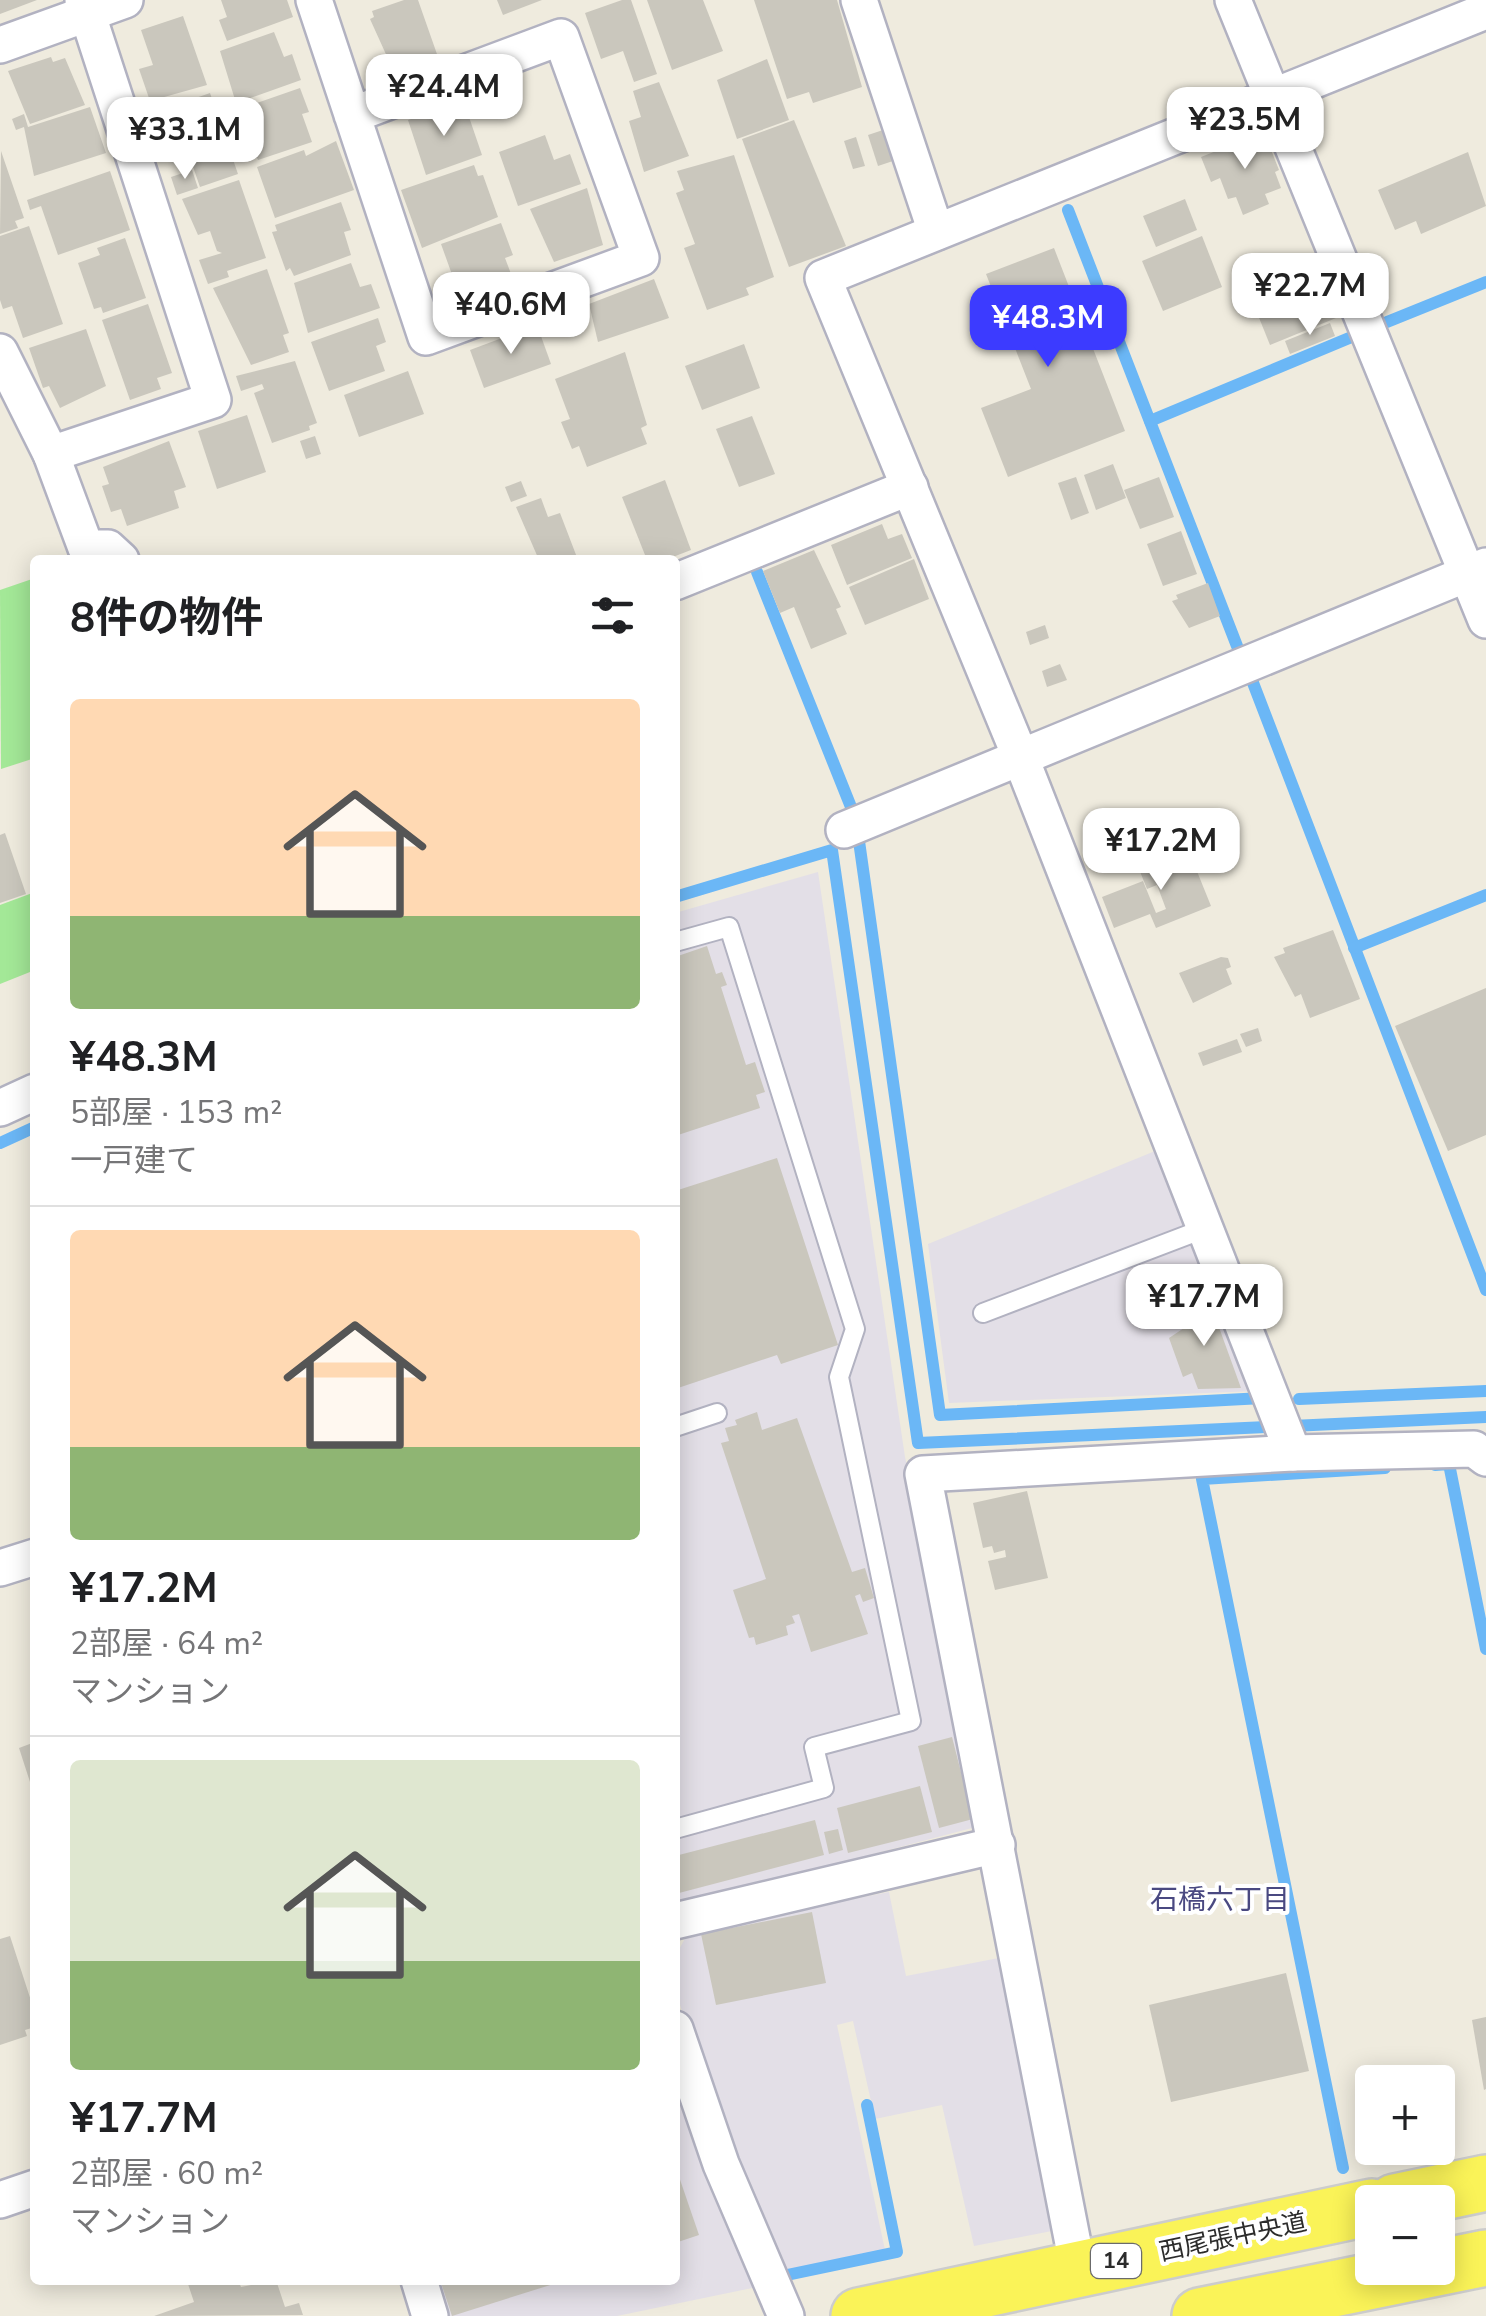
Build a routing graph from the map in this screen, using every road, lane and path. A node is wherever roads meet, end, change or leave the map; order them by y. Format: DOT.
graph roads {
  1 [pos="125,0"];
  2 [pos="314,0"];
  3 [pos="859,0"];
  4 [pos="1233,0"];
  5 [pos="86,6"];
  6 [pos="1486,11"];
  7 [pos="0,45"];
  8 [pos="1272,98"];
  9 [pos="352,114"];
  10 [pos="936,232"];
  11 [pos="0,352"];
  12 [pos="51,454"];
  13 [pos="910,486"];
  14 [pos="116,555"];
  15 [pos="1476,570"];
  16 [pos="680,580"];
  17 [pos="1486,620"];
  18 [pos="1020,756"];
  19 [pos="844,830"];
  20 [pos="680,941"];
  21 [pos="30,1094"];
  22 [pos="0,1108"];
  23 [pos="1206,1228"];
  24 [pos="983,1312"];
  25 [pos="717,1413"];
  26 [pos="680,1424"];
  27 [pos="1293,1453"];
  28 [pos="1486,1458"];
  29 [pos="30,1559"];
  30 [pos="0,1568"];
  31 [pos="680,1828"];
  32 [pos="998,1846"];
  33 [pos="680,1920"];
  34 [pos="680,2045"];
  35 [pos="1486,2183"];
  36 [pos="1455,2189"];
  37 [pos="30,2190"];
  38 [pos="0,2200"];
  39 [pos="1355,2211"];
  40 [pos="1486,2258"];
  41 [pos="1078,2270"];
  42 [pos="421,2285"];
  43 [pos="430,2316"];
  44 [pos="786,2316"];
  45 [pos="858,2316"];
  46 [pos="1200,2316"];
  1 -- 5 [label="street"];
  2 -- 9 [label="street"];
  3 -- 10 [label="street"];
  4 -- 8 [label="street"];
  5 -- 7 [label="street"];
  5 -- 12 [label="street"];
  6 -- 8 [label="street"];
  8 -- 10 [label="street"];
  8 -- 15 [label="street"];
  9 -- 9 [label="street"];
  10 -- 13 [label="street"];
  11 -- 12 [label="street"];
  12 -- 14 [label="street"];
  13 -- 16 [label="street"];
  13 -- 18 [label="street"];
  15 -- 17 [label="street"];
  15 -- 18 [label="street"];
  18 -- 19 [label="street"];
  18 -- 23 [label="street"];
  20 -- 31 [label="lane"];
  21 -- 22 [label="street"];
  23 -- 24 [label="lane"];
  23 -- 27 [label="street"];
  25 -- 26 [label="lane"];
  27 -- 28 [label="street"];
  27 -- 32 [label="street"];
  29 -- 30 [label="street"];
  32 -- 33 [label="street"];
  32 -- 41 [label="street"];
  34 -- 44 [label="street"];
  35 -- 36 [label="main road"];
  37 -- 38 [label="street"];
  39 -- 41 [label="main road, 西尾張中央道 / 14"];
  40 -- 46 [label="main road"];
  41 -- 45 [label="main road, 西尾張中央道 / 14"];
  42 -- 43 [label="street"];
}
